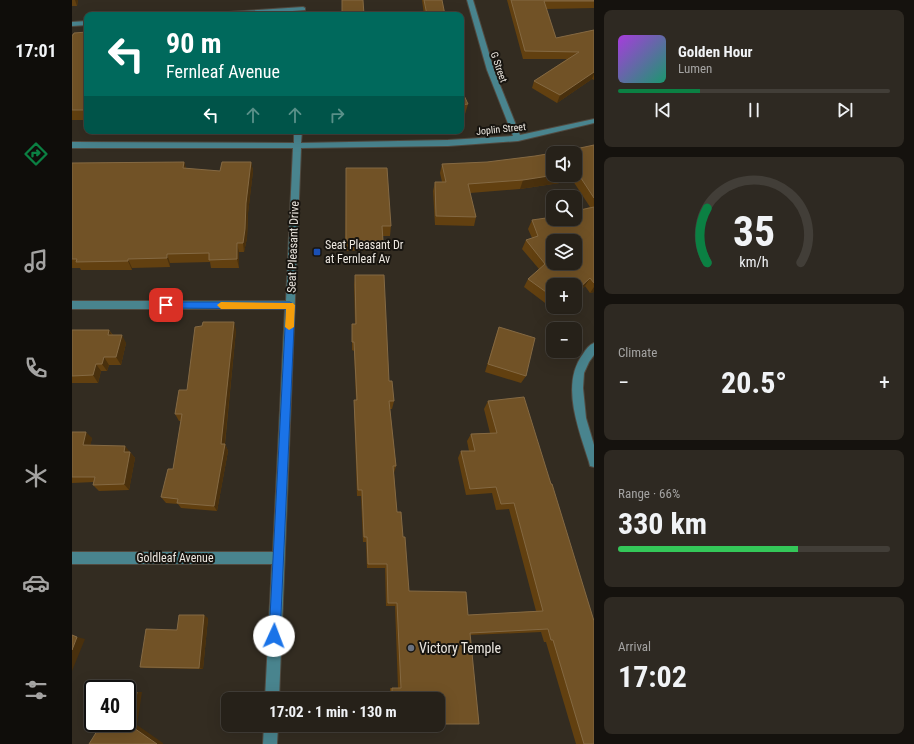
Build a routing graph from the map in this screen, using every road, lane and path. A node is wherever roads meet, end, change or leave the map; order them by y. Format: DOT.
graph roads {
  1 [pos="304,0"];
  2 [pos="470,0"];
  3 [pos="303,12"];
  4 [pos="84,23"];
  5 [pos="72,24"];
  6 [pos="594,121"];
  7 [pos="298,134"];
  8 [pos="518,138"];
  9 [pos="72,145"];
  10 [pos="297,145"];
  11 [pos="72,305"];
  12 [pos="290,305"];
  13 [pos="594,347"];
  14 [pos="594,462"];
  15 [pos="72,558"];
  16 [pos="278,558"];
  17 [pos="272,692"];
  18 [pos="271,732"];
  19 [pos="270,744"];
  1 -- 3 [label="street"];
  2 -- 8 [label="street, G Street"];
  4 -- 5 [label="street"];
  6 -- 8 [label="street, Joplin Street"];
  7 -- 10 [label="street, Seat Pleasant Drive"];
  8 -- 10 [label="street, Joplin Street"];
  9 -- 10 [label="street, Joplin Street"];
  10 -- 12 [label="street, Seat Pleasant Drive"];
  11 -- 12 [label="street"];
  12 -- 16 [label="street, Seat Pleasant Drive"];
  13 -- 14 [label="street"];
  15 -- 16 [label="street, Goldleaf Avenue"];
  16 -- 17 [label="street, Seat Pleasant Drive"];
  18 -- 19 [label="street"];
}
